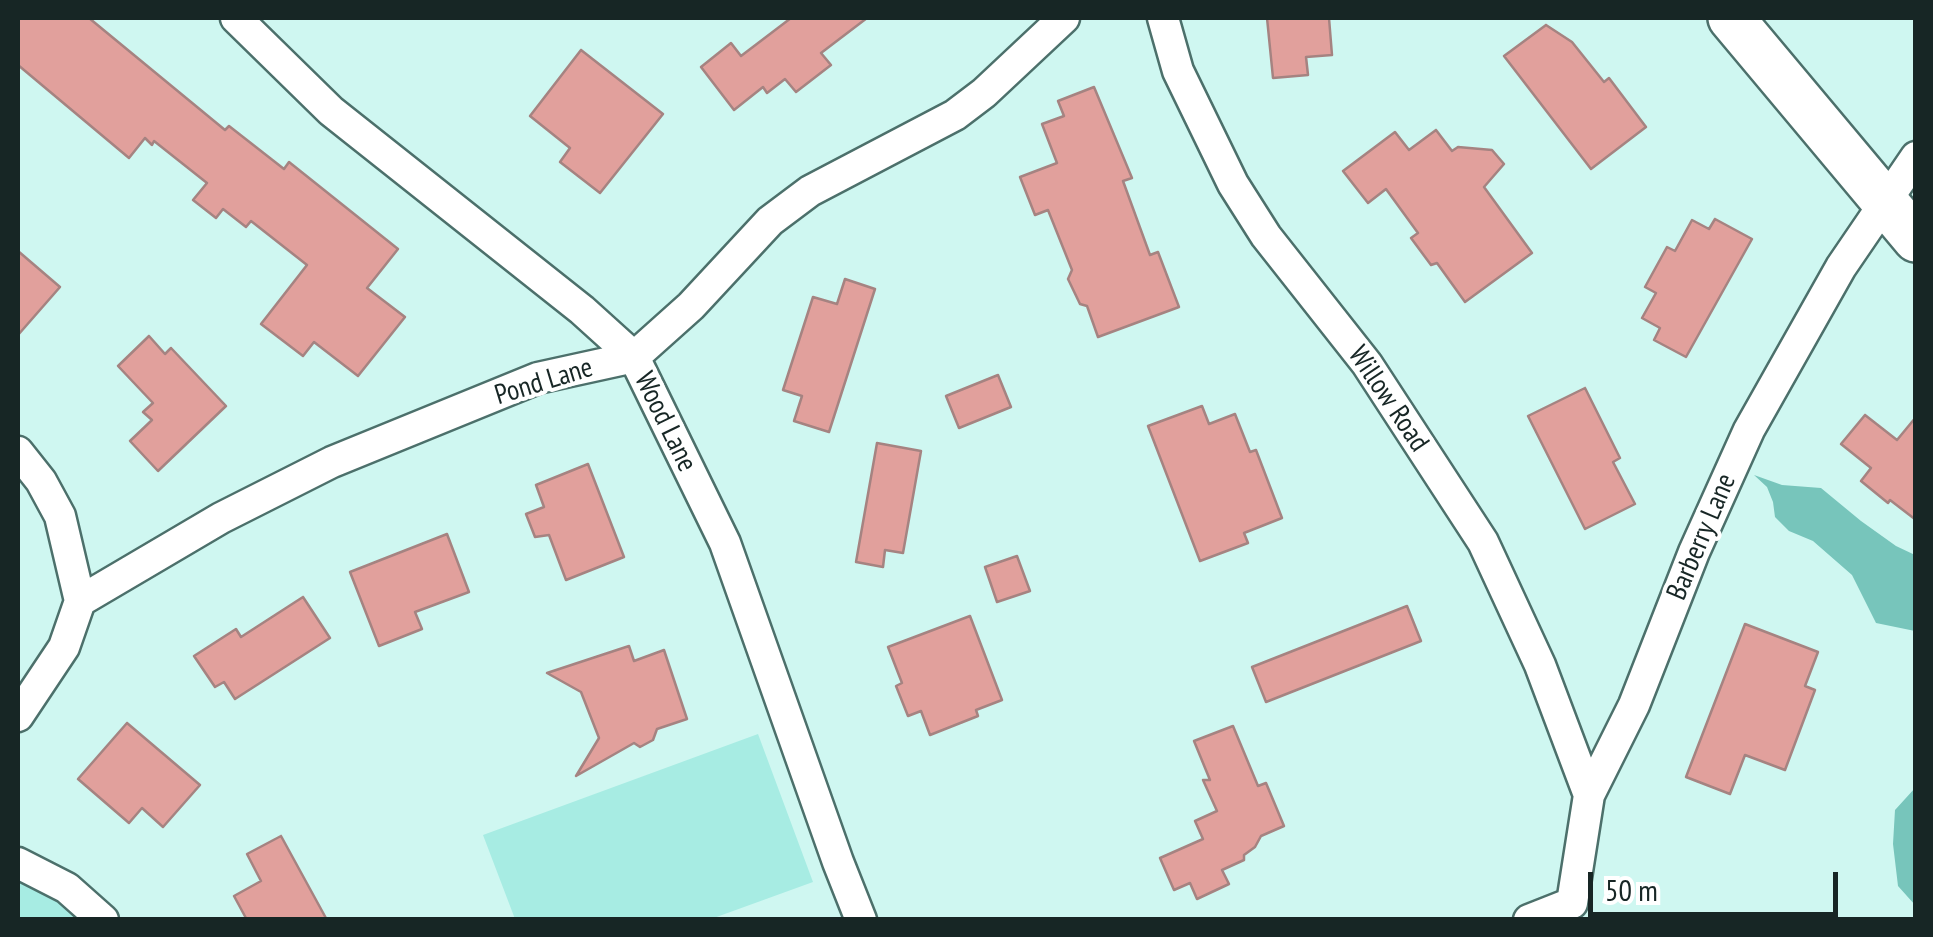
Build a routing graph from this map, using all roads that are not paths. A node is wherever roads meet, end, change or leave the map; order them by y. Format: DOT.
graph roads {
  1 [pos="236,18"];
  2 [pos="1064,18"];
  3 [pos="1163,18"];
  4 [pos="1731,18"];
  5 [pos="1916,157"];
  6 [pos="1886,204"];
  7 [pos="1916,239"];
  8 [pos="634,358"];
  9 [pos="18,452"];
  10 [pos="80,601"];
  11 [pos="18,716"];
  12 [pos="1590,795"];
  13 [pos="18,863"];
  14 [pos="1581,911"];
  15 [pos="103,920"];
  16 [pos="861,920"];
  17 [pos="1529,920"];
  1 -- 8 [label="street, Wood Lane"];
  2 -- 8 [label="street"];
  3 -- 12 [label="street, Willow Road"];
  4 -- 6 [label="street"];
  5 -- 6 [label="street, Barberry Lane"];
  6 -- 7 [label="street"];
  6 -- 12 [label="street, Barberry Lane"];
  8 -- 10 [label="street, Pond Lane"];
  8 -- 16 [label="street, Wood Lane"];
  9 -- 10 [label="street"];
  10 -- 11 [label="street"];
  12 -- 14 [label="street, Barberry Lane"];
  13 -- 15 [label="street"];
  14 -- 17 [label="street, Barberry Lane"];
}
